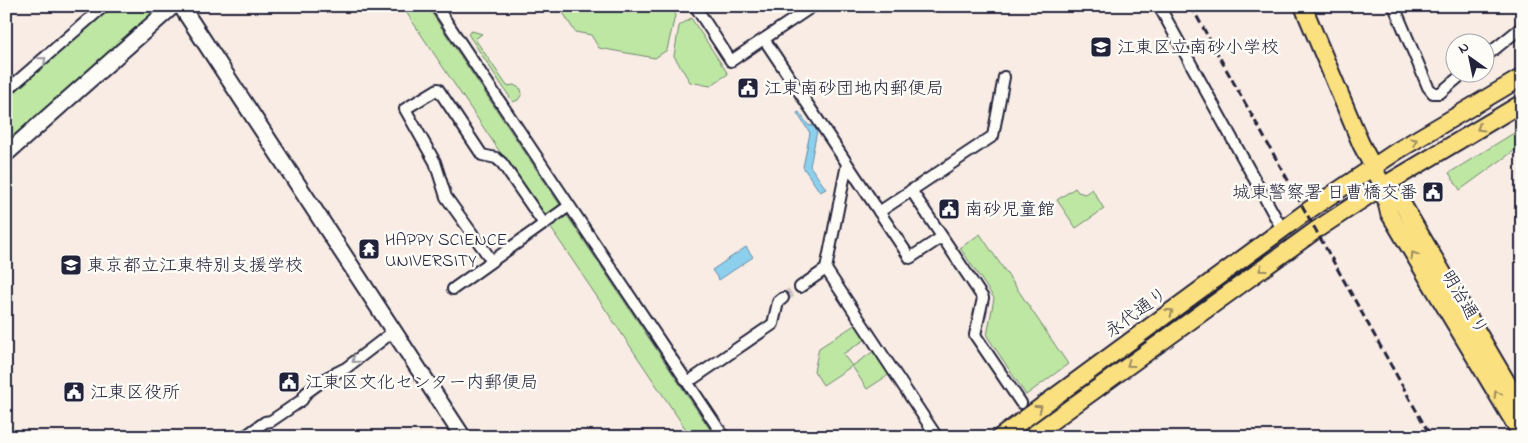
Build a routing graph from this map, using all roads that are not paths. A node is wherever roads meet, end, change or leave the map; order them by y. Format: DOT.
graph roads {
  1 [pos="104,6"];
  2 [pos="173,6"];
  3 [pos="181,6"];
  4 [pos="436,6"];
  5 [pos="695,6"];
  6 [pos="813,6"];
  7 [pos="1159,6"];
  8 [pos="1303,6"];
  9 [pos="1394,6"];
  10 [pos="1522,27"];
  11 [pos="764,39"];
  12 [pos="1496,48"];
  13 [pos="1004,77"];
  14 [pos="1522,77"];
  15 [pos="1453,82"];
  16 [pos="6,91"];
  17 [pos="1522,103"];
  18 [pos="6,154"];
  19 [pos="847,164"];
  20 [pos="1373,167"];
  21 [pos="1383,186"];
  22 [pos="911,190"];
  23 [pos="570,206"];
  24 [pos="879,212"];
  25 [pos="544,224"];
  26 [pos="1282,229"];
  27 [pos="942,236"];
  28 [pos="492,261"];
  29 [pos="826,269"];
  30 [pos="800,286"];
  31 [pos="453,288"];
  32 [pos="783,298"];
  33 [pos="394,331"];
  34 [pos="694,378"];
  35 [pos="1021,403"];
  36 [pos="1522,408"];
  37 [pos="1522,436"];
  38 [pos="244,437"];
  39 [pos="463,437"];
  40 [pos="724,437"];
  41 [pos="937,437"];
  42 [pos="1000,437"];
  43 [pos="1030,437"];
  16 -- 1 [label="street, one-way"];
  2 -- 18 [label="street"];
  3 -- 33 [label="street"];
  4 -- 23 [label="street"];
  5 -- 11 [label="street"];
  6 -- 11 [label="street"];
  7 -- 26 [label="street"];
  8 -- 20 [label="main road, 明治通り"];
  9 -- 15 [label="street"];
  10 -- 12 [label="street"];
  11 -- 19 [label="street"];
  13 -- 22 [label="street"];
  20 -- 14 [label="main road, 永代通り, one-way"];
  17 -- 21 [label="main road, one-way"];
  19 -- 24 [label="street"];
  19 -- 29 [label="street"];
  20 -- 21 [label="main road, 明治通り"];
  20 -- 26 [label="main road, 永代通り"];
  21 -- 36 [label="main road, 明治通り"];
  37 -- 21 [label="main road, 明治通り, one-way"];
  21 -- 43 [label="main road, one-way"];
  22 -- 24 [label="street"];
  22 -- 27 [label="street"];
  23 -- 25 [label="street"];
  23 -- 40 [label="street"];
  24 -- 27 [label="street"];
  25 -- 28 [label="street"];
  25 -- 28 [label="street"];
  42 -- 26 [label="main road, 永代通り, one-way"];
  27 -- 35 [label="street"];
  28 -- 31 [label="street"];
  29 -- 30 [label="street"];
  29 -- 41 [label="street"];
  32 -- 34 [label="street"];
  33 -- 38 [label="street, one-way"];
  33 -- 39 [label="street"];
}
